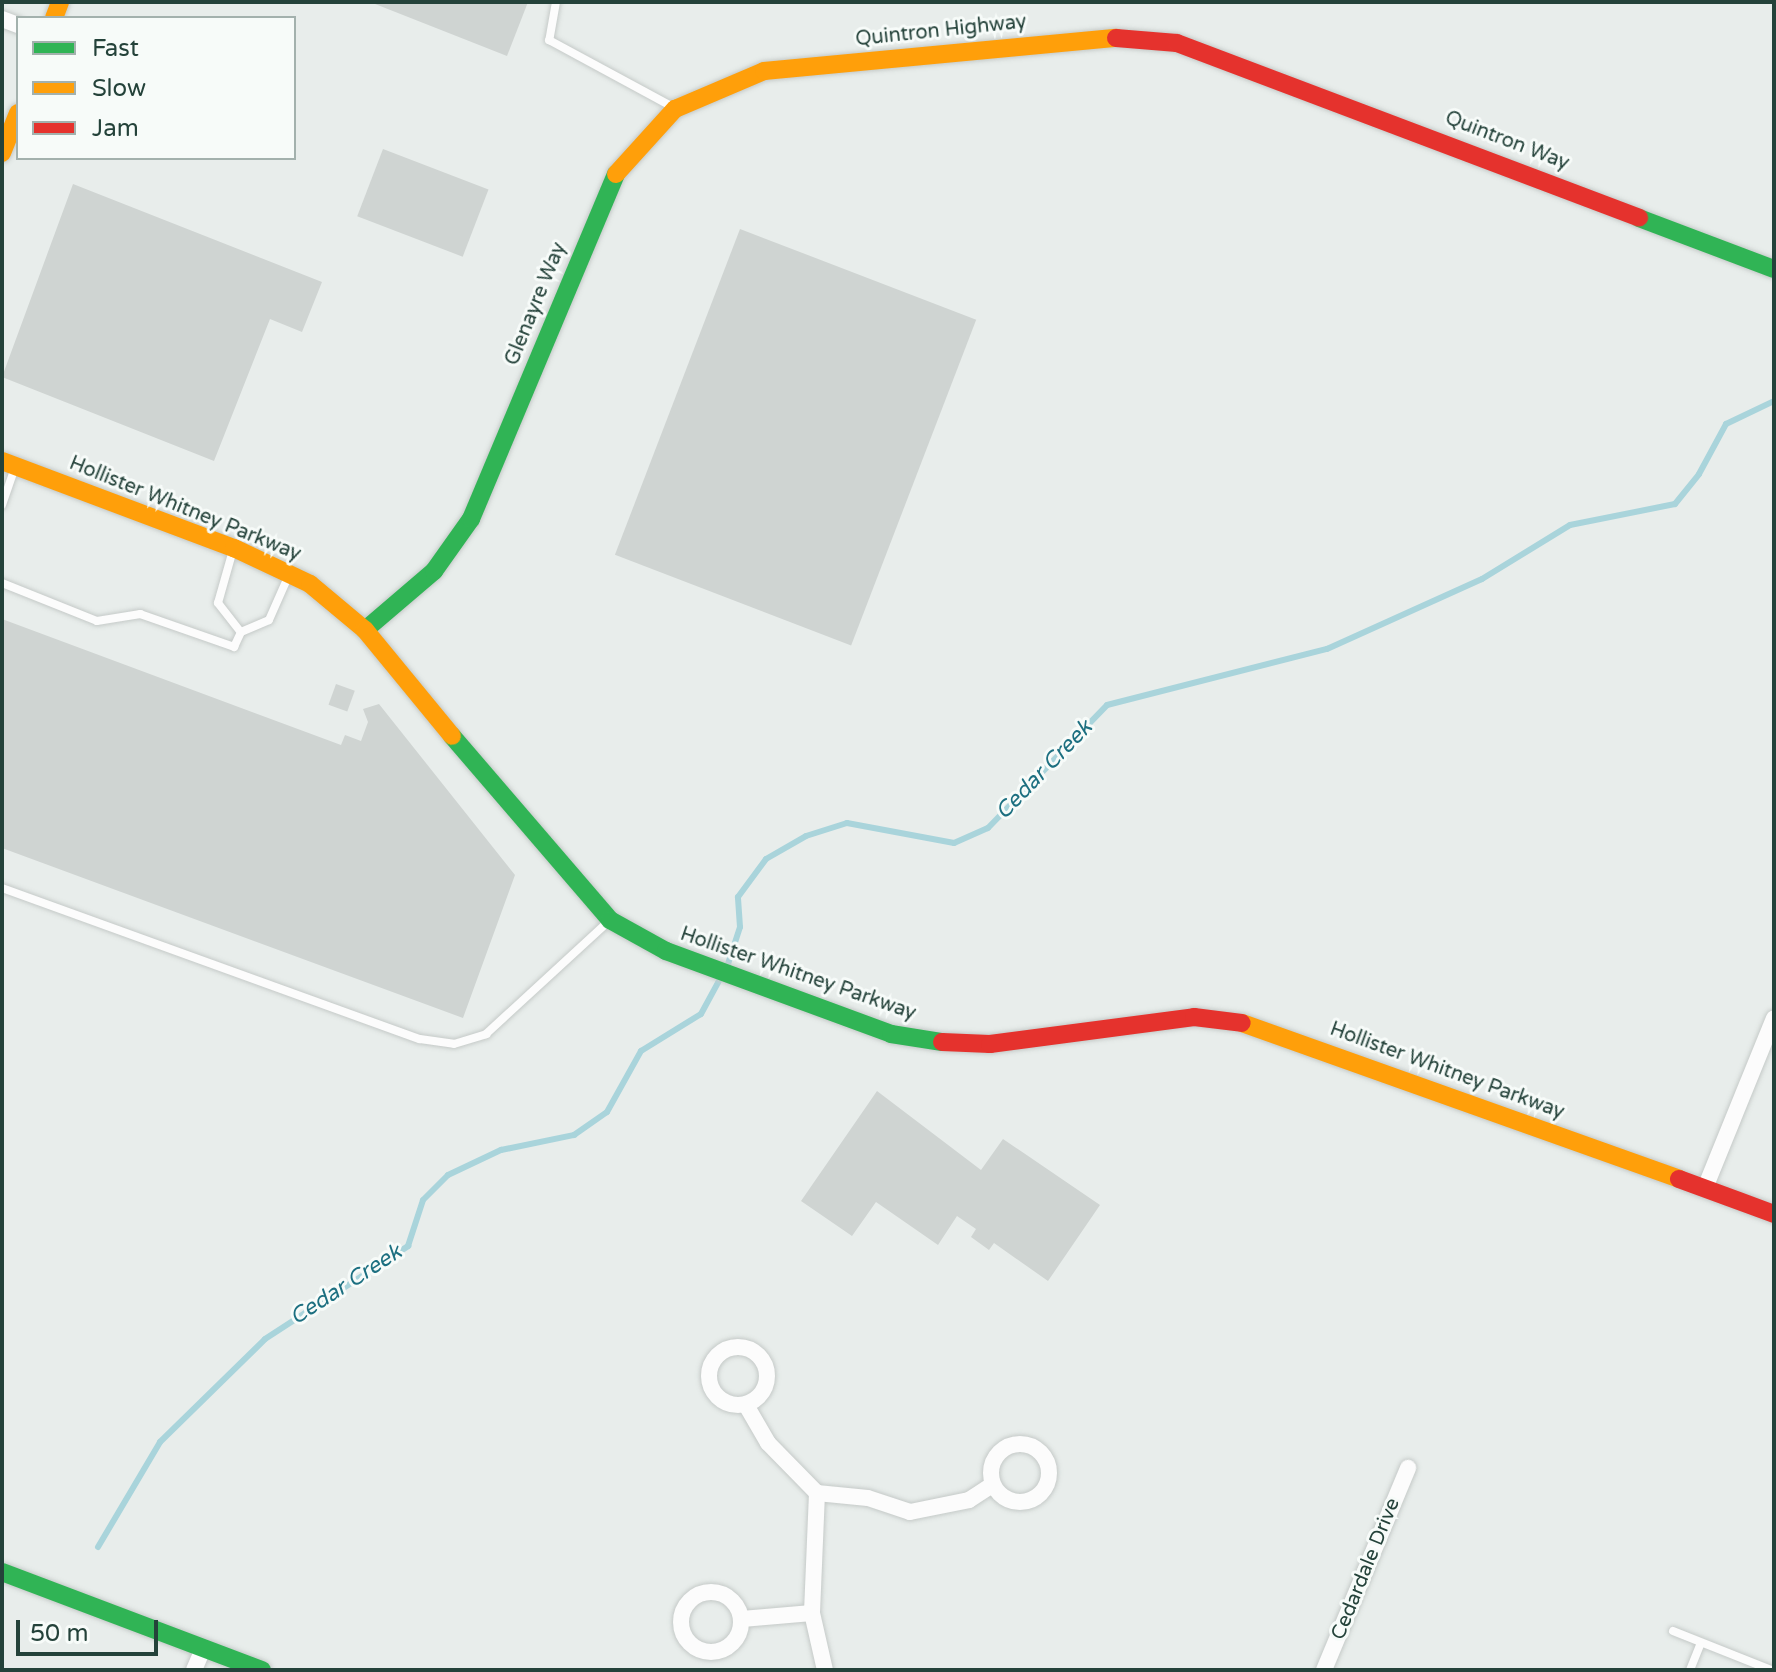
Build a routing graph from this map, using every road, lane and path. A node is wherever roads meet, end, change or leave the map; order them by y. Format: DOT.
graph roads {
  1 [pos="556,2"];
  2 [pos="1224,57"];
  3 [pos="805,67"];
  4 [pos="675,109"];
  5 [pos="11,121"];
  6 [pos="2,153"];
  7 [pos="1774,269"];
  8 [pos="9,464"];
  9 [pos="2,505"];
  10 [pos="234,548"];
  11 [pos="290,573"];
  12 [pos="2,583"];
  13 [pos="365,630"];
  14 [pos="241,632"];
  15 [pos="2,888"];
  16 [pos="610,920"];
  17 [pos="1774,1018"];
  18 [pos="1705,1188"];
  19 [pos="1774,1214"];
  20 [pos="746,1405"];
  21 [pos="1408,1468"];
  22 [pos="992,1485"];
  23 [pos="817,1493"];
  24 [pos="2,1572"];
  25 [pos="812,1613"];
  26 [pos="742,1619"];
  27 [pos="1673,1631"];
  28 [pos="1701,1643"];
  29 [pos="203,1649"];
  30 [pos="194,1670"];
  31 [pos="262,1670"];
  32 [pos="825,1670"];
  33 [pos="1324,1670"];
  34 [pos="1690,1670"];
  35 [pos="1771,1670"];
  1 -- 4 [label="lane"];
  2 -- 3 [label="street, Quintron Highway"];
  2 -- 7 [label="street, Quintron Way"];
  3 -- 4 [label="street, Glenayre Way"];
  4 -- 13 [label="street, Glenayre Way"];
  5 -- 6 [label="street"];
  8 -- 9 [label="lane"];
  8 -- 10 [label="street, Hollister Whitney Parkway"];
  10 -- 11 [label="street, Hollister Whitney Parkway"];
  10 -- 14 [label="lane"];
  11 -- 13 [label="street, Hollister Whitney Parkway"];
  11 -- 14 [label="lane"];
  12 -- 14 [label="lane"];
  13 -- 16 [label="street, Hollister Whitney Parkway"];
  15 -- 16 [label="lane"];
  16 -- 18 [label="street, Hollister Whitney Parkway"];
  17 -- 18 [label="street"];
  18 -- 19 [label="street, Hollister Whitney Parkway"];
  20 -- 23 [label="street"];
  21 -- 33 [label="street, Cedardale Drive"];
  22 -- 23 [label="street"];
  23 -- 25 [label="street"];
  24 -- 29 [label="street"];
  25 -- 26 [label="street"];
  25 -- 32 [label="street"];
  27 -- 28 [label="lane"];
  28 -- 34 [label="lane"];
  28 -- 35 [label="lane"];
  29 -- 30 [label="street"];
  29 -- 31 [label="street"];
}
